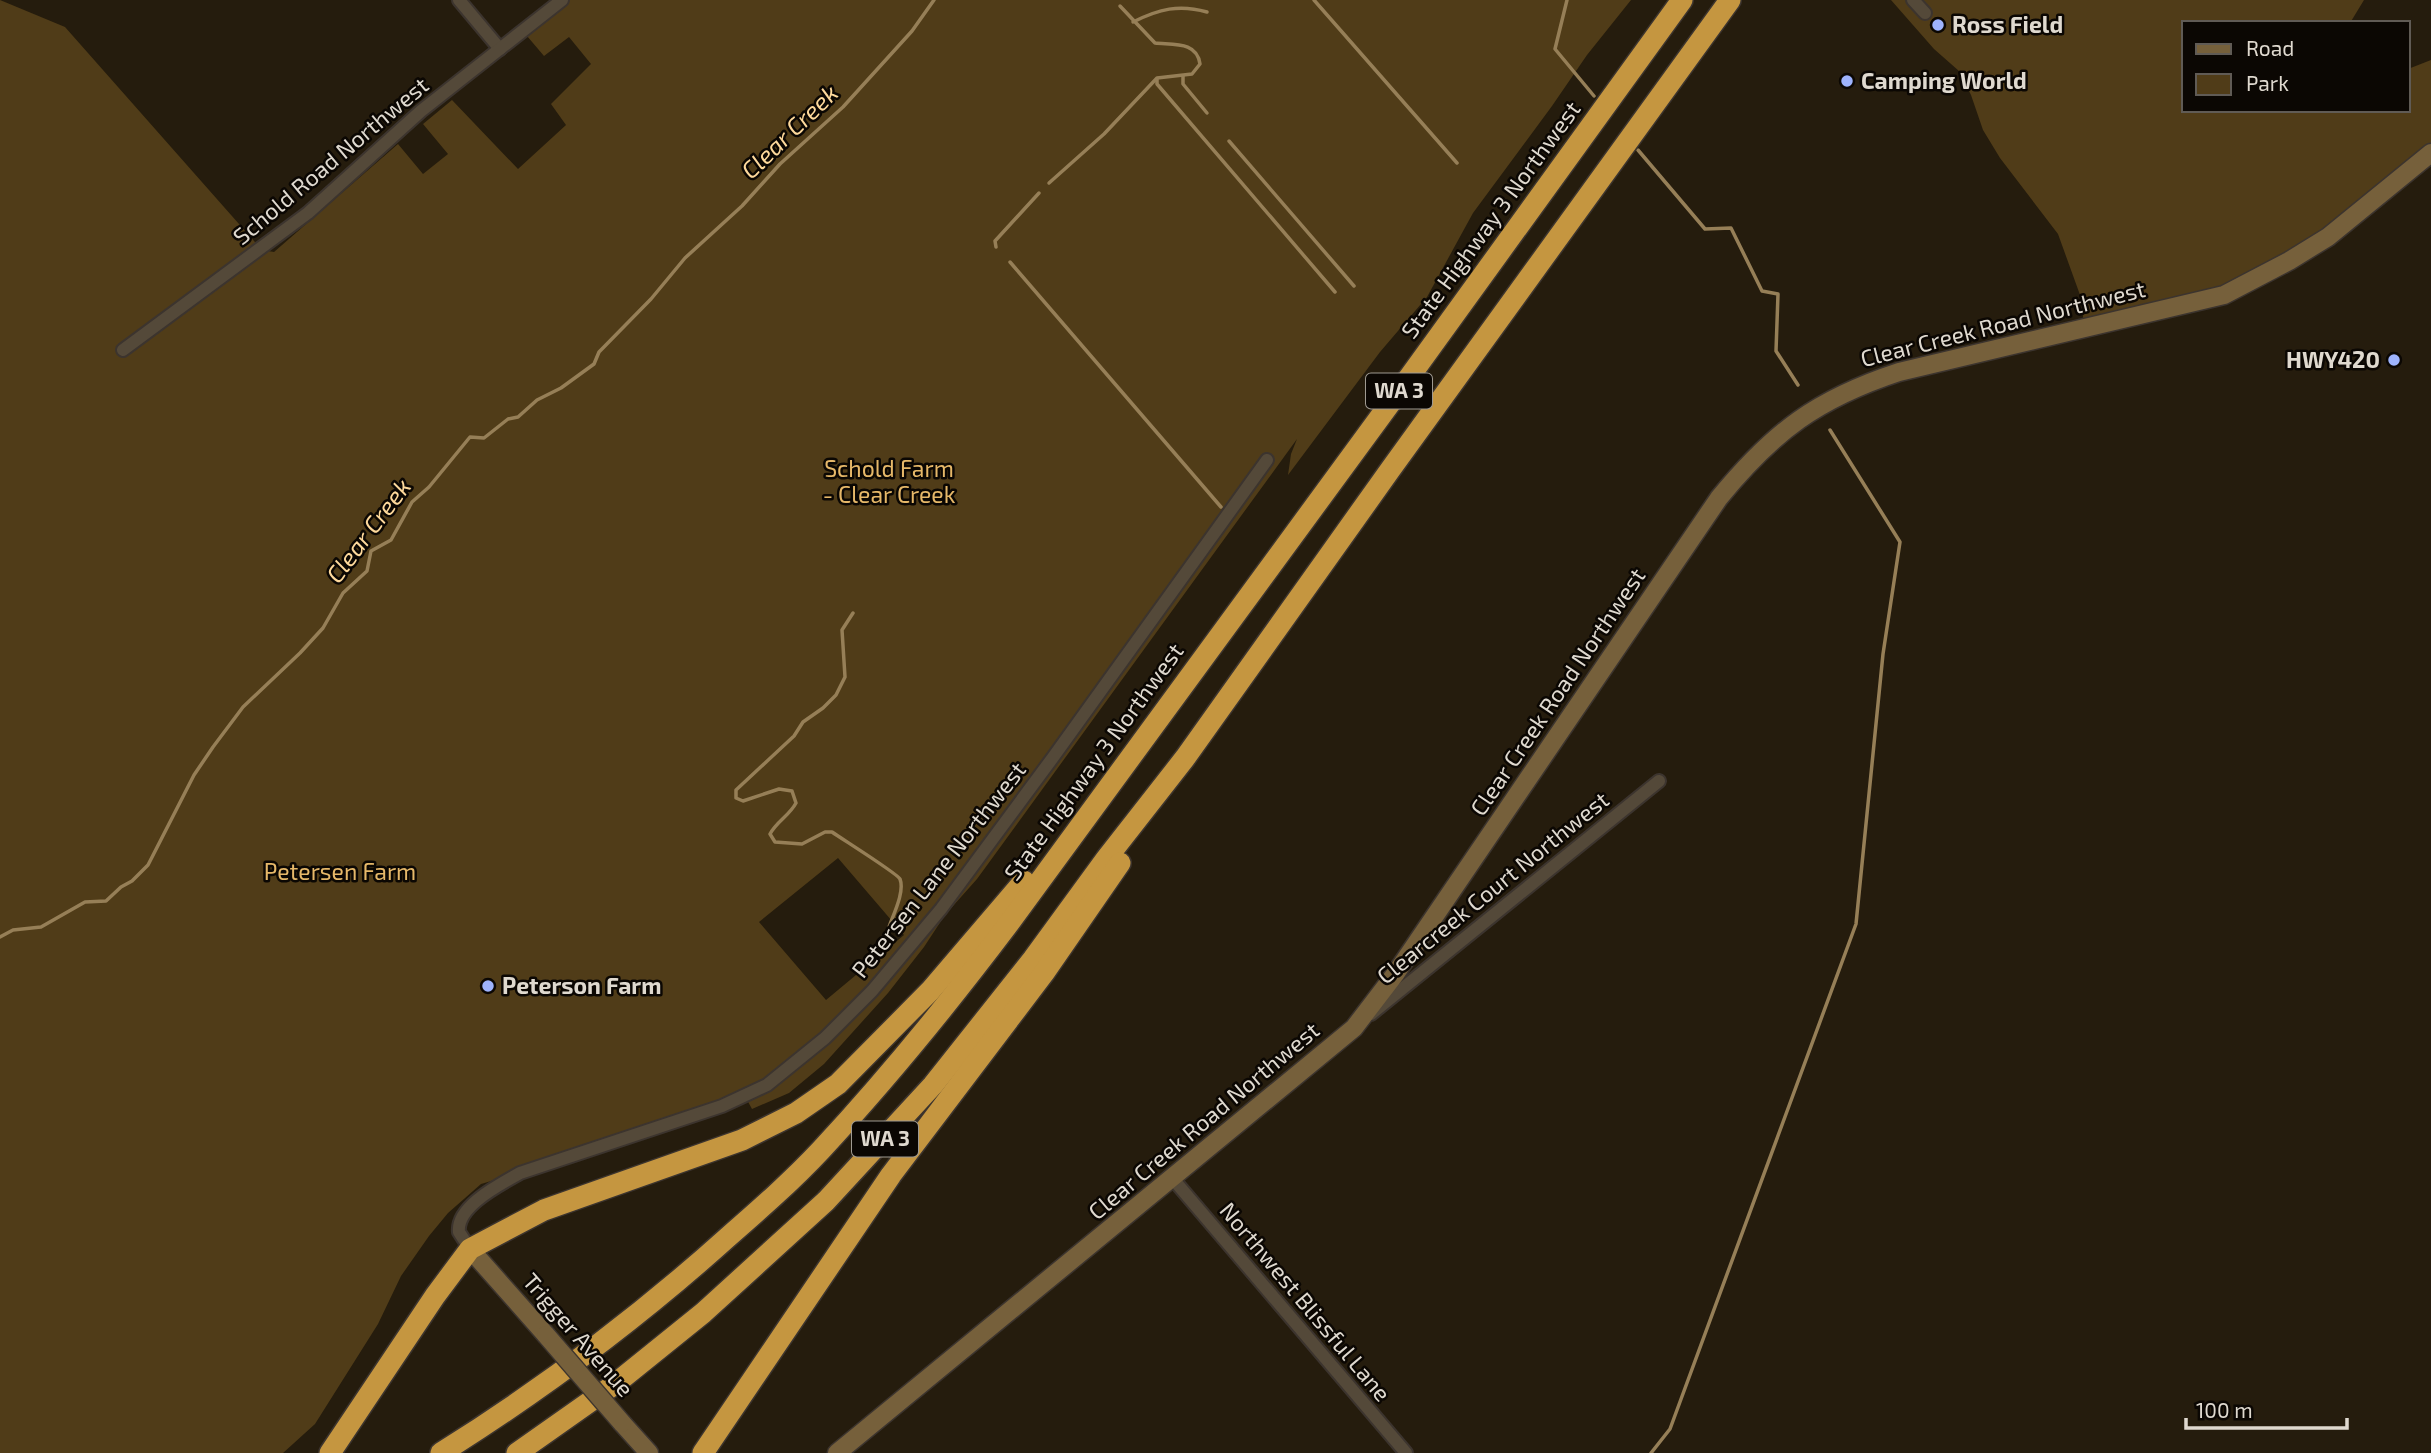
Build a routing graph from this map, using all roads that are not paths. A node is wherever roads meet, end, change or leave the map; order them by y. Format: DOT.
graph roads {
  1 [pos="459,0"];
  2 [pos="562,0"];
  3 [pos="1682,0"];
  4 [pos="1730,0"];
  5 [pos="1913,0"];
  6 [pos="1924,13"];
  7 [pos="500,49"];
  8 [pos="2431,153"];
  9 [pos="123,350"];
  10 [pos="1267,460"];
  11 [pos="1185,758"];
  12 [pos="1113,780"];
  13 [pos="1659,781"];
  14 [pos="1354,1028"];
  15 [pos="1173,1179"];
  16 [pos="470,1249"];
  17 [pos="330,1453"];
  18 [pos="441,1453"];
  19 [pos="517,1453"];
  20 [pos="649,1453"];
  21 [pos="703,1453"];
  22 [pos="837,1453"];
  23 [pos="1406,1453"];
  1 -- 7 [label="street"];
  2 -- 7 [label="street, Schold Road Northwest"];
  3 -- 12 [label="highway, State Highway 3 Northwest / WA 3"];
  4 -- 11 [label="highway, WA 3"];
  5 -- 6 [label="street"];
  7 -- 9 [label="street, Schold Road Northwest"];
  8 -- 14 [label="main road, Clear Creek Road Northwest"];
  10 -- 16 [label="street, Petersen Lane Northwest"];
  11 -- 19 [label="highway, WA 3"];
  11 -- 21 [label="highway"];
  12 -- 16 [label="highway"];
  12 -- 18 [label="highway, State Highway 3 Northwest / WA 3"];
  13 -- 14 [label="street, Clearcreek Court Northwest"];
  14 -- 15 [label="main road, Clear Creek Road Northwest"];
  15 -- 22 [label="main road, Clear Creek Road Northwest"];
  15 -- 23 [label="street, Northwest Blissful Lane"];
  16 -- 17 [label="highway"];
  16 -- 20 [label="main road, Trigger Avenue, bridge"];
}
